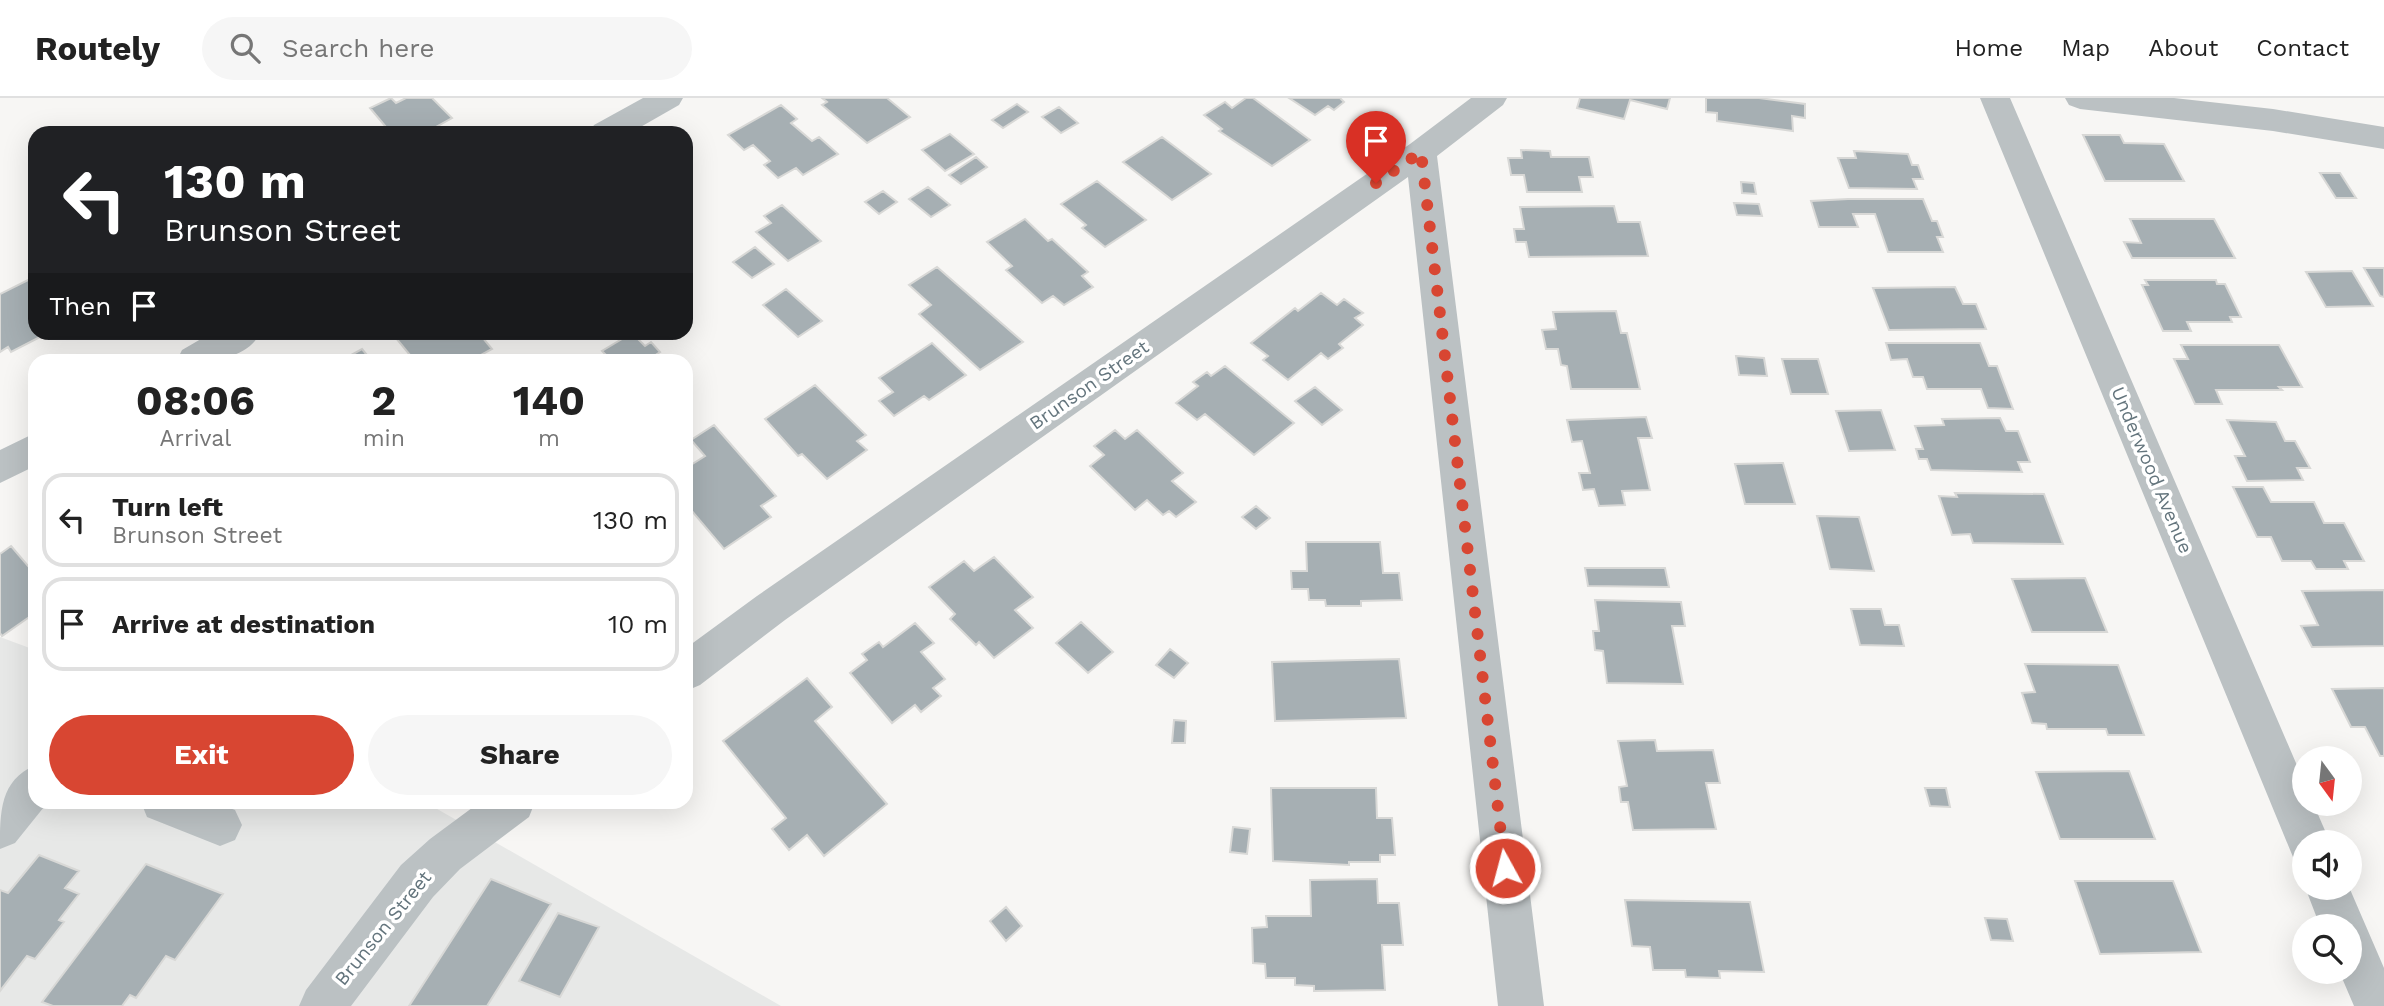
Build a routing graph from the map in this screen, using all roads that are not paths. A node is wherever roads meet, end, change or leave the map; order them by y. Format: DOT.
graph roads {
  1 [pos="668,98"];
  2 [pos="1492,98"];
  3 [pos="1995,98"];
  4 [pos="2080,98"];
  5 [pos="618,126"];
  6 [pos="2384,138"];
  7 [pos="1421,152"];
  8 [pos="230,340"];
  9 [pos="205,354"];
  10 [pos="28,453"];
  11 [pos="0,468"];
  12 [pos="693,667"];
  13 [pos="28,794"];
  14 [pos="180,809"];
  15 [pos="505,809"];
  16 [pos="220,825"];
  17 [pos="0,828"];
  18 [pos="2303,830"];
  19 [pos="2362,970"];
  20 [pos="322,1006"];
  21 [pos="1521,1006"];
  22 [pos="2377,1006"];
  1 -- 5 [label="street"];
  2 -- 7 [label="street, Brunson Street"];
  3 -- 18 [label="street, Underwood Avenue"];
  4 -- 6 [label="street"];
  7 -- 12 [label="street, Brunson Street"];
  7 -- 21 [label="street"];
  8 -- 9 [label="street"];
  10 -- 11 [label="street"];
  13 -- 17 [label="street"];
  14 -- 16 [label="street"];
  15 -- 20 [label="street, Brunson Street"];
  19 -- 22 [label="street"];
}
